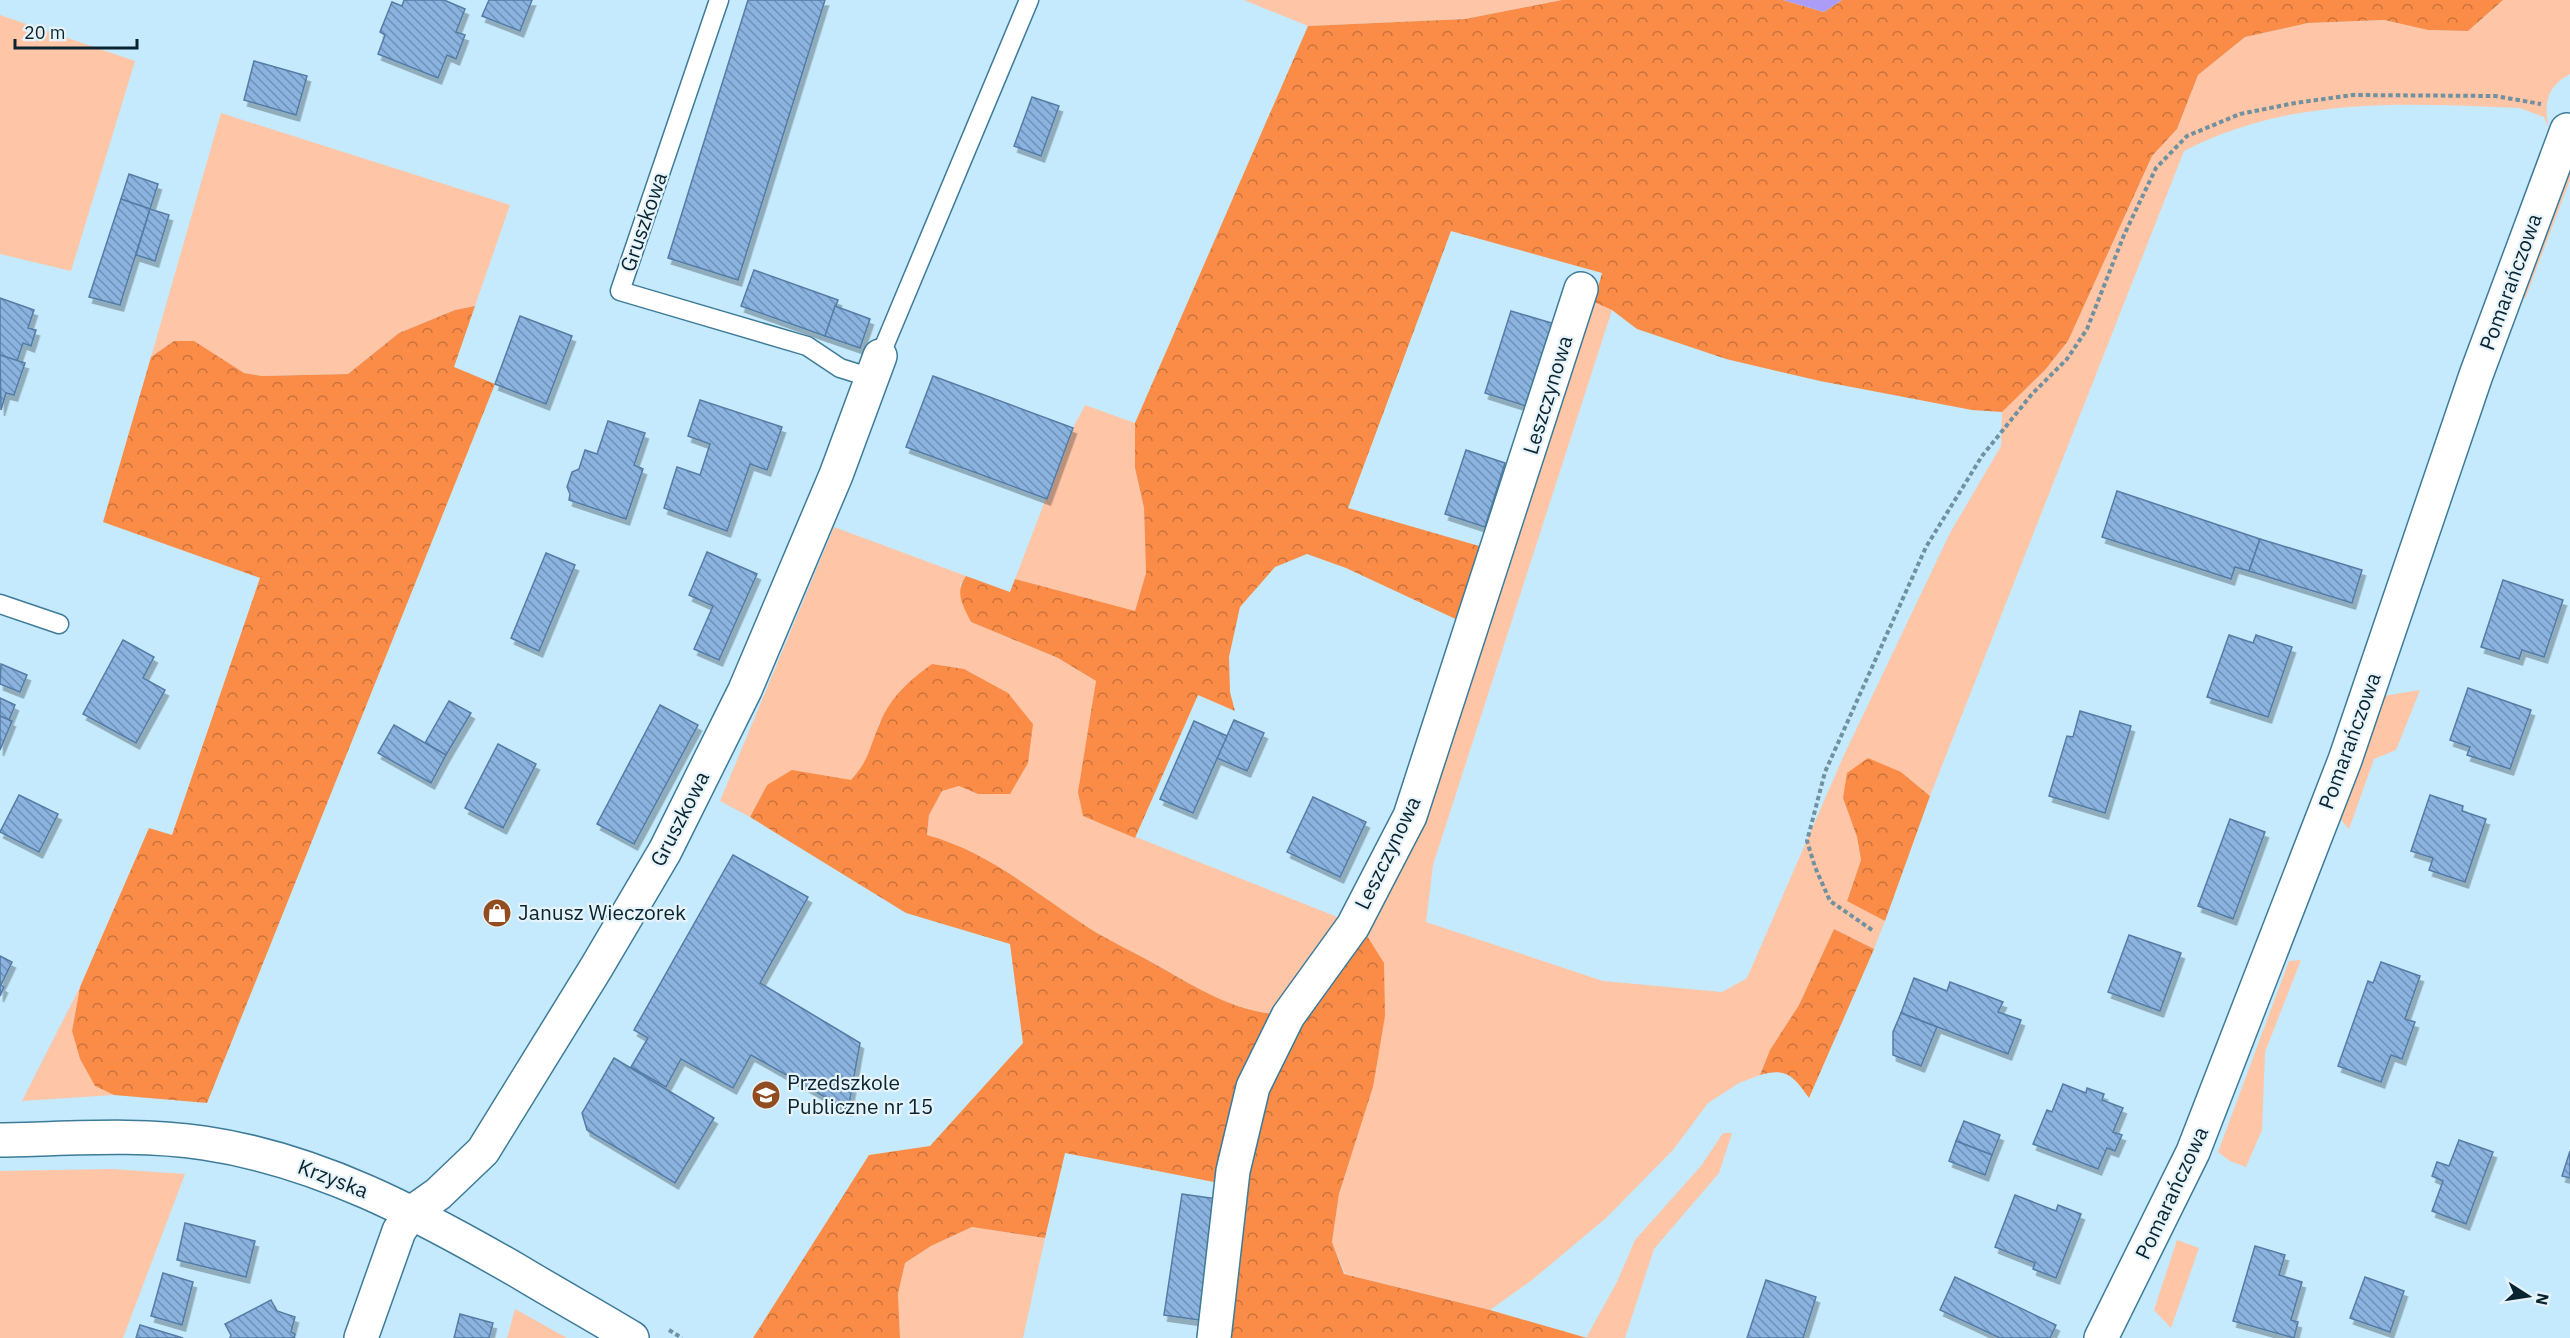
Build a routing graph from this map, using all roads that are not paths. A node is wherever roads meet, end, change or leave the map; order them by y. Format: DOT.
graph roads {
  1 [pos="719,0"];
  2 [pos="1029,0"];
  3 [pos="2558,117"];
  4 [pos="1581,289"];
  5 [pos="876,367"];
  6 [pos="0,604"];
  7 [pos="59,624"];
  8 [pos="0,1140"];
  9 [pos="411,1213"];
  10 [pos="628,1337"];
  11 [pos="361,1338"];
  12 [pos="1214,1338"];
  13 [pos="2101,1338"];
  1 -- 5 [label="lane, Gruszkowa"];
  2 -- 5 [label="lane"];
  3 -- 13 [label="street, Pomarańczowa"];
  4 -- 12 [label="street, Leszczynowa"];
  5 -- 9 [label="street, Gruszkowa"];
  6 -- 7 [label="lane"];
  8 -- 9 [label="street, Krzyska"];
  9 -- 10 [label="street, Krzyska"];
  9 -- 11 [label="street"];
}
